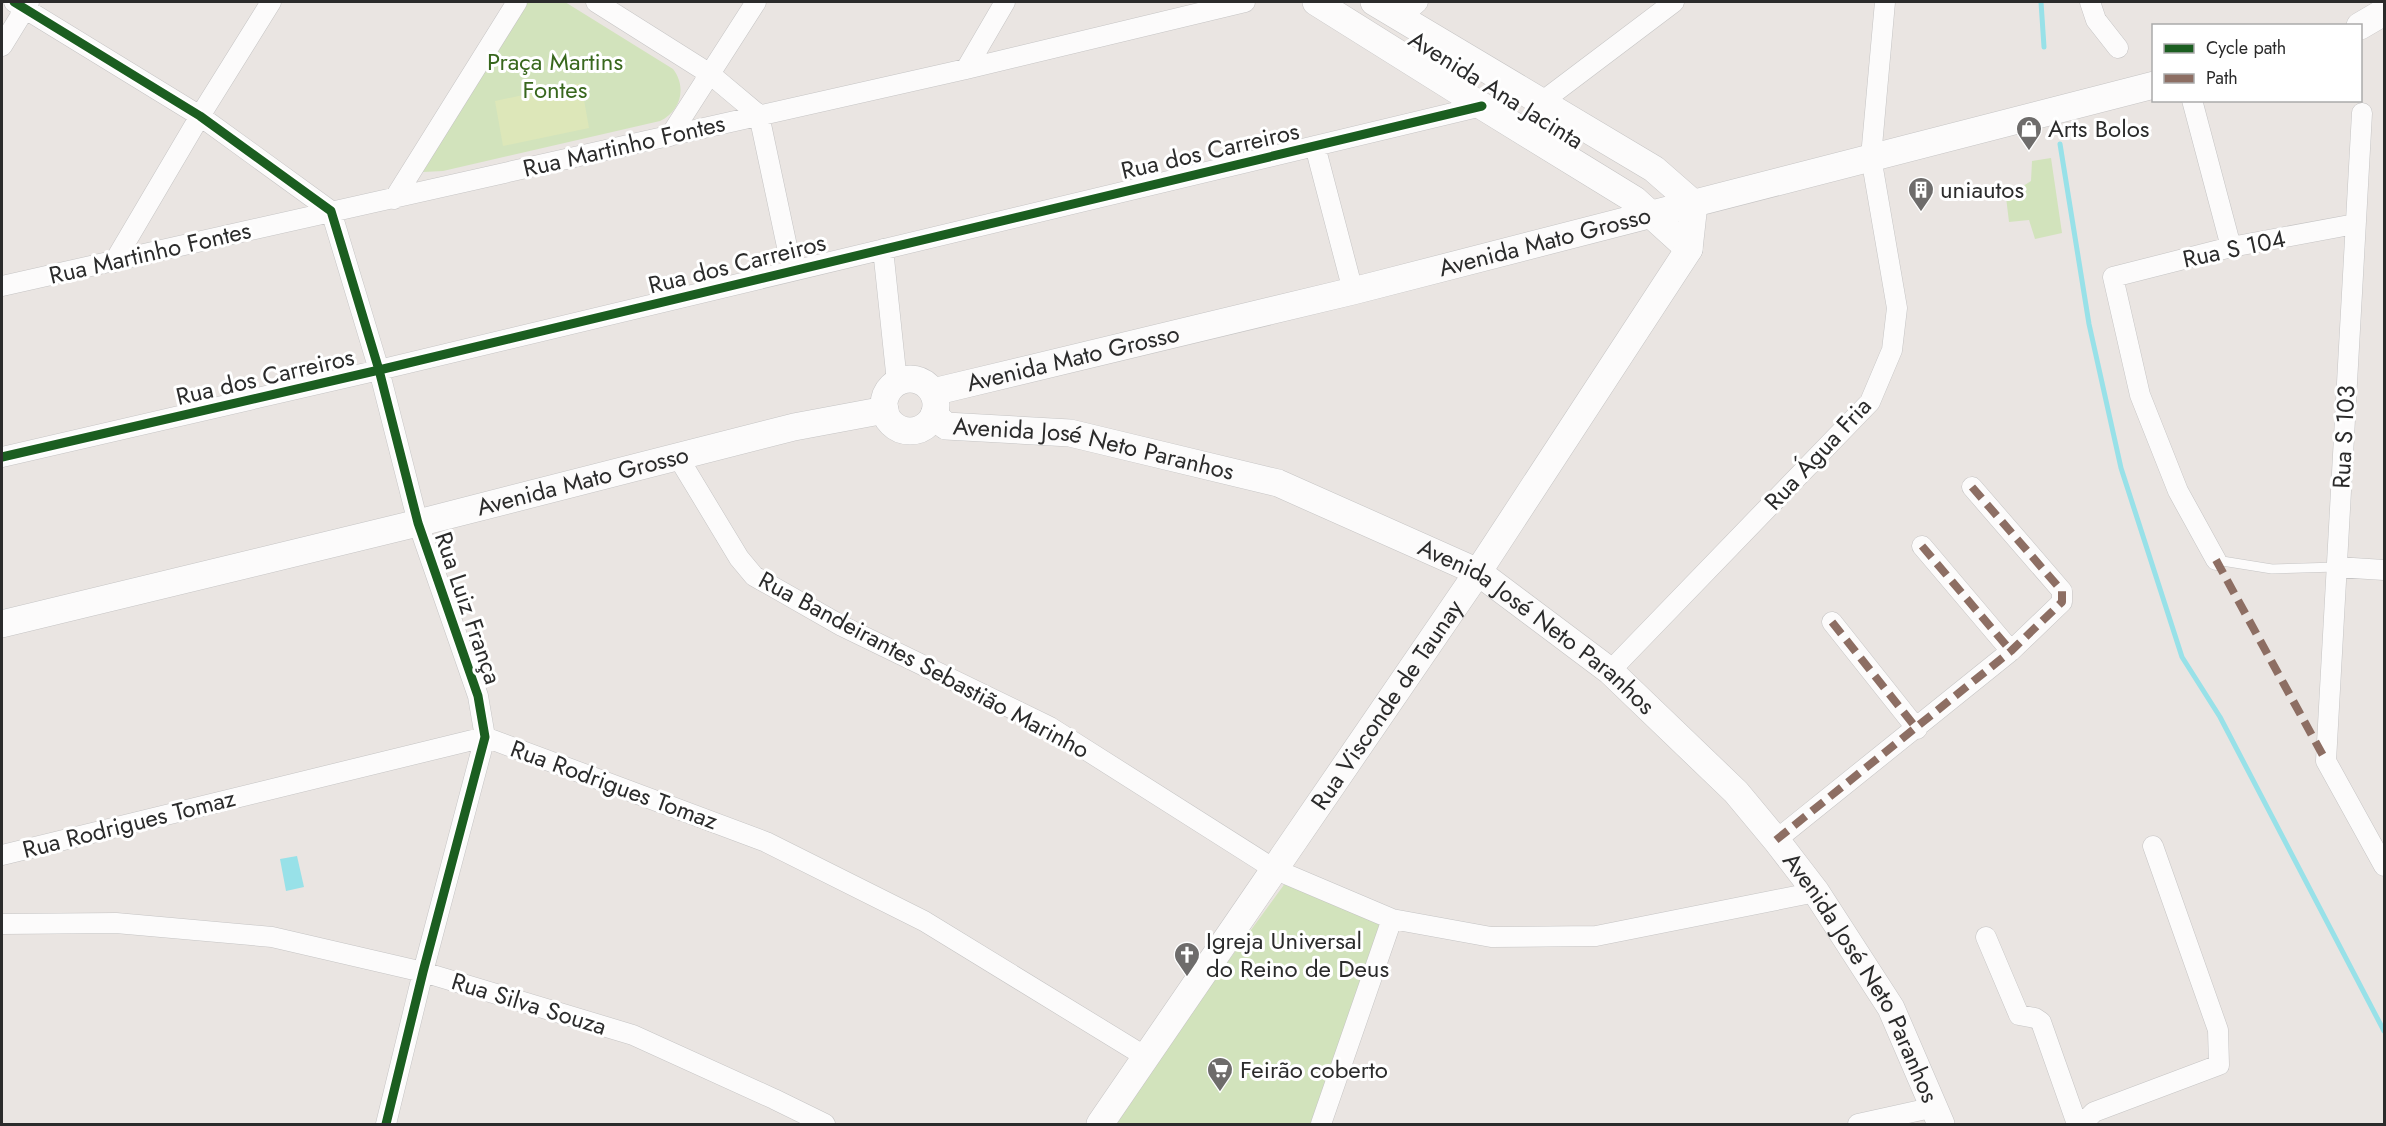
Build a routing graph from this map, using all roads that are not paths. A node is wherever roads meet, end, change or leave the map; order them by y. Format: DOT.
graph roads {
  1 [pos="271,2"];
  2 [pos="517,2"];
  3 [pos="596,2"];
  4 [pos="756,2"];
  5 [pos="1005,2"];
  6 [pos="1245,2"];
  7 [pos="1316,2"];
  8 [pos="1374,2"];
  9 [pos="1674,2"];
  10 [pos="1885,2"];
  11 [pos="2090,2"];
  12 [pos="23,4"];
  13 [pos="1409,10"];
  14 [pos="2385,12"];
  15 [pos="2362,25"];
  16 [pos="2385,34"];
  17 [pos="2362,38"];
  18 [pos="2,46"];
  19 [pos="2118,48"];
  20 [pos="966,69"];
  21 [pos="710,74"];
  22 [pos="2152,86"];
  23 [pos="1543,101"];
  24 [pos="2193,102"];
  25 [pos="1482,106"];
  26 [pos="2362,112"];
  27 [pos="759,115"];
  28 [pos="200,116"];
  29 [pos="1578,123"];
  30 [pos="670,136"];
  31 [pos="1315,146"];
  32 [pos="1557,153"];
  33 [pos="1871,157"];
  34 [pos="394,199"];
  35 [pos="1694,204"];
  36 [pos="331,211"];
  37 [pos="1651,216"];
  38 [pos="2355,224"];
  39 [pos="2231,248"];
  40 [pos="883,249"];
  41 [pos="1689,249"];
  42 [pos="114,262"];
  43 [pos="792,270"];
  44 [pos="2,286"];
  45 [pos="1353,291"];
  46 [pos="379,370"];
  47 [pos="897,382"];
  48 [pos="934,403"];
  49 [pos="885,410"];
  50 [pos="2,457"];
  51 [pos="678,457"];
  52 [pos="1971,487"];
  53 [pos="418,523"];
  54 [pos="1922,546"];
  55 [pos="2216,560"];
  56 [pos="2337,567"];
  57 [pos="2385,570"];
  58 [pos="1478,572"];
  59 [pos="1832,622"];
  60 [pos="2,624"];
  61 [pos="2011,651"];
  62 [pos="1610,671"];
  63 [pos="1917,729"];
  64 [pos="485,737"];
  65 [pos="1776,840"];
  66 [pos="2153,846"];
  67 [pos="2,855"];
  68 [pos="2385,866"];
  69 [pos="1274,869"];
  70 [pos="1816,892"];
  71 [pos="1392,919"];
  72 [pos="2,924"];
  73 [pos="1986,937"];
  74 [pos="423,972"];
  75 [pos="1146,1057"];
  76 [pos="1938,1116"];
  77 [pos="386,1125"];
  78 [pos="825,1125"];
  79 [pos="1100,1125"];
  80 [pos="1321,1125"];
  81 [pos="1858,1125"];
  82 [pos="2078,1125"];
  83 [pos="2082,1125"];
  1 -- 28 [label="street"];
  2 -- 34 [label="street"];
  3 -- 21 [label="street"];
  4 -- 21 [label="street"];
  5 -- 20 [label="street"];
  6 -- 20 [label="street, Rua Martinho Fontes"];
  7 -- 25 [label="main road, Avenida Ana Jacinta"];
  8 -- 13 [label="main road, Avenida Ana Jacinta"];
  9 -- 23 [label="street"];
  10 -- 33 [label="street, Rua Água Fria"];
  11 -- 19 [label="street"];
  12 -- 18 [label="street"];
  12 -- 28 [label="street"];
  13 -- 23 [label="main road, Avenida Ana Jacinta"];
  14 -- 15 [label="main road"];
  16 -- 17 [label="main road"];
  20 -- 27 [label="street, Rua Martinho Fontes"];
  21 -- 27 [label="street"];
  21 -- 30 [label="street"];
  22 -- 33 [label="main road, Avenida Mato Grosso"];
  23 -- 29 [label="main road, Avenida Ana Jacinta"];
  24 -- 39 [label="street"];
  25 -- 31 [label="street, Rua dos Carreiros"];
  25 -- 32 [label="main road, Avenida Ana Jacinta"];
  26 -- 38 [label="street, Rua S 103"];
  27 -- 30 [label="street, Rua Martinho Fontes"];
  27 -- 43 [label="street"];
  28 -- 36 [label="street"];
  28 -- 42 [label="street"];
  29 -- 32 [label="main road"];
  29 -- 35 [label="main road, Avenida Ana Jacinta"];
  30 -- 34 [label="street, Rua Martinho Fontes"];
  31 -- 40 [label="street, Rua dos Carreiros"];
  31 -- 45 [label="street"];
  32 -- 37 [label="main road, Avenida Ana Jacinta"];
  33 -- 35 [label="main road, Avenida Mato Grosso"];
  33 -- 62 [label="street, Rua Água Fria"];
  34 -- 36 [label="street, Rua Martinho Fontes"];
  35 -- 37 [label="main road, Avenida Mato Grosso"];
  35 -- 41 [label="main road, Rua Visconde de Taunay"];
  36 -- 42 [label="street, Rua Martinho Fontes"];
  36 -- 46 [label="street, Rua Luiz França"];
  37 -- 41 [label="main road"];
  37 -- 45 [label="main road, Avenida Mato Grosso"];
  38 -- 39 [label="street, Rua S 104"];
  38 -- 56 [label="street, Rua S 103"];
  39 -- 55 [label="street, Rua S 104"];
  40 -- 43 [label="street, Rua dos Carreiros"];
  40 -- 47 [label="street"];
  41 -- 58 [label="main road, Rua Visconde de Taunay"];
  42 -- 44 [label="street, Rua Martinho Fontes"];
  43 -- 46 [label="street, Rua dos Carreiros"];
  45 -- 48 [label="main road, Avenida Mato Grosso"];
  46 -- 50 [label="street, Rua dos Carreiros"];
  46 -- 53 [label="street, Rua Luiz França"];
  47 -- 48 [label="main road"];
  47 -- 49 [label="main road"];
  48 -- 49 [label="main road"];
  48 -- 58 [label="main road, Avenida José Neto Paranhos"];
  49 -- 51 [label="main road, Avenida Mato Grosso"];
  51 -- 53 [label="main road, Avenida Mato Grosso"];
  51 -- 69 [label="street, Rua Bandeirantes Sebastião Marinho"];
  52 -- 61 [label="street"];
  53 -- 60 [label="main road, Avenida Mato Grosso"];
  53 -- 64 [label="street, Rua Luiz França"];
  54 -- 61 [label="street"];
  55 -- 56 [label="lane"];
  56 -- 57 [label="street"];
  56 -- 68 [label="street, Rua S 103"];
  58 -- 62 [label="main road, Avenida José Neto Paranhos"];
  58 -- 69 [label="main road, Rua Visconde de Taunay"];
  59 -- 63 [label="street"];
  61 -- 63 [label="street"];
  62 -- 65 [label="main road, Avenida José Neto Paranhos"];
  63 -- 65 [label="street"];
  64 -- 67 [label="street, Rua Rodrigues Tomaz"];
  64 -- 74 [label="street, Rua Luiz França"];
  64 -- 75 [label="street, Rua Rodrigues Tomaz"];
  65 -- 70 [label="main road, Avenida José Neto Paranhos"];
  66 -- 83 [label="street"];
  69 -- 71 [label="street, Rua Bandeirantes Sebastião Marinho"];
  69 -- 75 [label="main road, Rua Visconde de Taunay"];
  70 -- 71 [label="street, Rua Bandeirantes Sebastião Marinho"];
  70 -- 76 [label="main road, Avenida José Neto Paranhos"];
  71 -- 80 [label="street"];
  72 -- 74 [label="street, Rua Silva Souza"];
  73 -- 82 [label="street"];
  74 -- 77 [label="street, Rua Luiz França"];
  74 -- 78 [label="street, Rua Silva Souza"];
  75 -- 79 [label="main road, Rua Visconde de Taunay"];
  76 -- 81 [label="street"];
}
